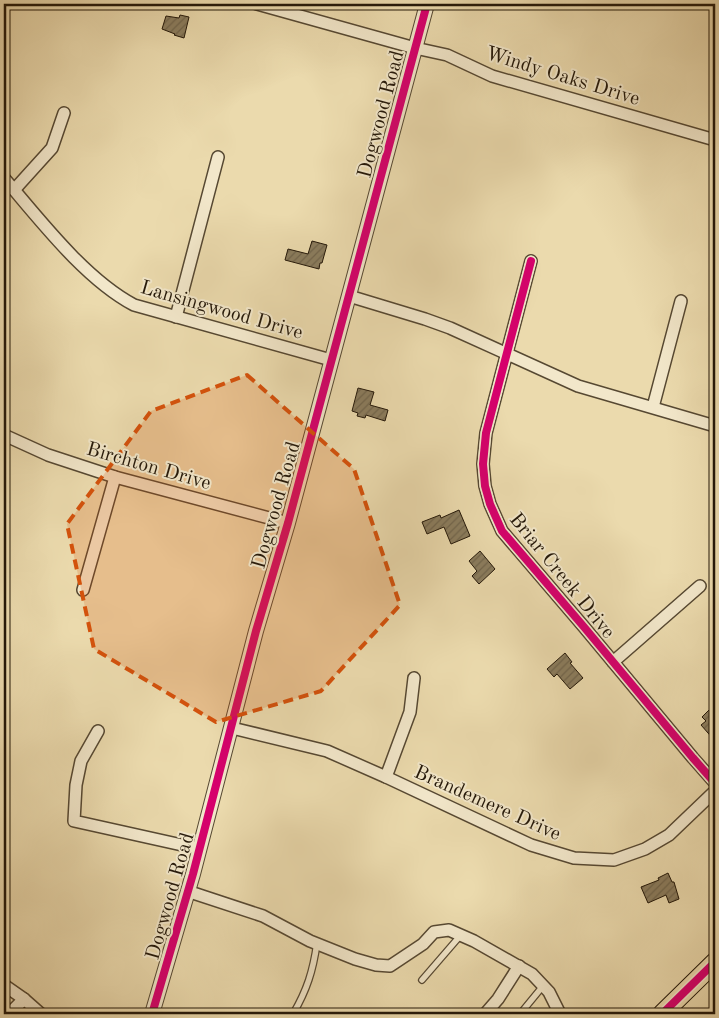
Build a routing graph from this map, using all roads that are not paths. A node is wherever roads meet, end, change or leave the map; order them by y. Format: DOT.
graph roads {
  1 [pos="257,4"];
  2 [pos="427,4"];
  3 [pos="415,48"];
  4 [pos="64,113"];
  5 [pos="715,140"];
  6 [pos="218,157"];
  7 [pos="4,178"];
  8 [pos="14,190"];
  9 [pos="531,261"];
  10 [pos="349,296"];
  11 [pos="681,302"];
  12 [pos="176,317"];
  13 [pos="507,353"];
  14 [pos="331,360"];
  15 [pos="653,407"];
  16 [pos="715,426"];
  17 [pos="4,437"];
  18 [pos="115,476"];
  19 [pos="288,523"];
  20 [pos="700,586"];
  21 [pos="83,590"];
  22 [pos="613,662"];
  23 [pos="414,678"];
  24 [pos="232,728"];
  25 [pos="98,731"];
  26 [pos="386,777"];
  27 [pos="715,783"];
  28 [pos="715,791"];
  29 [pos="200,849"];
  30 [pos="187,892"];
  31 [pos="460,936"];
  32 [pos="317,943"];
  33 [pos="715,962"];
  34 [pos="519,966"];
  35 [pos="422,980"];
  36 [pos="4,985"];
  37 [pos="543,986"];
  38 [pos="24,999"];
  39 [pos="9,1014"];
  40 [pos="41,1014"];
  41 [pos="152,1014"];
  42 [pos="267,1014"];
  43 [pos="281,1014"];
  44 [pos="293,1014"];
  45 [pos="485,1014"];
  46 [pos="520,1014"];
  47 [pos="560,1014"];
  48 [pos="662,1014"];
  1 -- 3 [label="street, Windy Oaks Drive"];
  2 -- 3 [label="street, Dogwood Road"];
  3 -- 5 [label="street, Windy Oaks Drive"];
  3 -- 10 [label="street, Dogwood Road"];
  4 -- 8 [label="street"];
  6 -- 12 [label="street"];
  7 -- 8 [label="street, Lansingwood Drive"];
  8 -- 12 [label="street, Lansingwood Drive"];
  9 -- 13 [label="street, Briar Creek Drive"];
  10 -- 13 [label="street"];
  10 -- 14 [label="street, Dogwood Road"];
  11 -- 15 [label="street"];
  12 -- 14 [label="street, Lansingwood Drive"];
  13 -- 15 [label="street"];
  13 -- 22 [label="street, Briar Creek Drive"];
  14 -- 19 [label="street, Dogwood Road"];
  15 -- 16 [label="street"];
  17 -- 18 [label="street, Birchton Drive"];
  18 -- 19 [label="street, Birchton Drive"];
  18 -- 21 [label="street"];
  19 -- 24 [label="street, Dogwood Road"];
  20 -- 22 [label="street"];
  22 -- 27 [label="street, Briar Creek Drive"];
  23 -- 26 [label="street"];
  24 -- 26 [label="street, Brandemere Drive"];
  24 -- 29 [label="street, Dogwood Road"];
  25 -- 29 [label="street"];
  26 -- 28 [label="street, Brandemere Drive"];
  29 -- 30 [label="street, Dogwood Road"];
  30 -- 32 [label="street"];
  30 -- 41 [label="street, Dogwood Road"];
  31 -- 32 [label="street"];
  31 -- 34 [label="street"];
  31 -- 35 [label="lane"];
  32 -- 44 [label="lane"];
  33 -- 48 [label="main road"];
  34 -- 37 [label="street"];
  34 -- 45 [label="street"];
  36 -- 38 [label="street"];
  37 -- 46 [label="lane"];
  37 -- 47 [label="street"];
  38 -- 39 [label="street"];
  38 -- 40 [label="street"];
  42 -- 43 [label="lane"];
}
